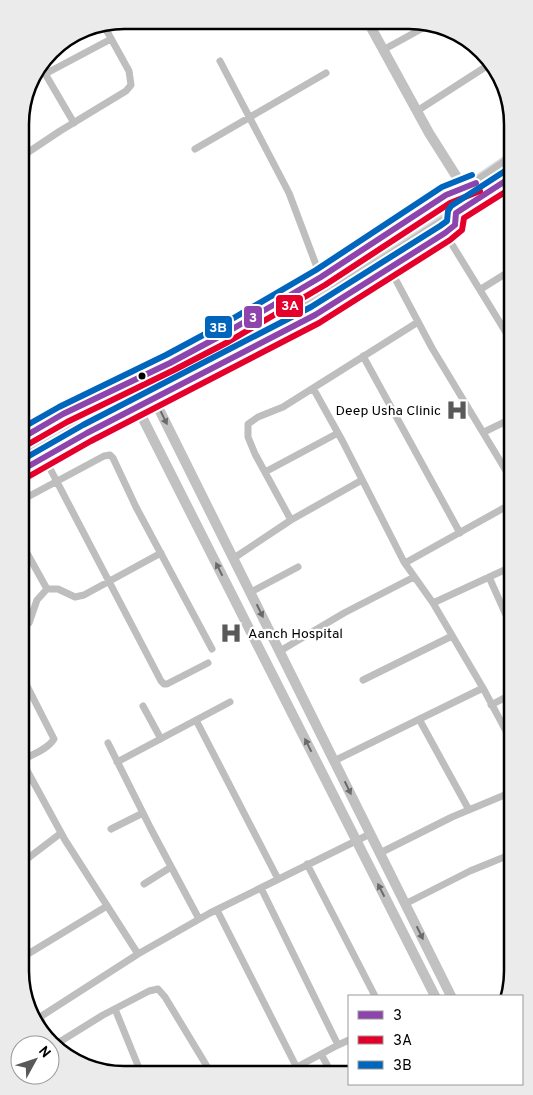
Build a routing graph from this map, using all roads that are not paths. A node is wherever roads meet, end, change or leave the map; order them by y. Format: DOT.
graph roads {
  1 [pos="372,29"];
  2 [pos="420,30"];
  3 [pos="107,31"];
  4 [pos="111,39"];
  5 [pos="383,50"];
  6 [pos="220,61"];
  7 [pos="486,67"];
  8 [pos="44,71"];
  9 [pos="326,73"];
  10 [pos="46,74"];
  11 [pos="417,111"];
  12 [pos="249,119"];
  13 [pos="74,123"];
  14 [pos="195,149"];
  15 [pos="29,153"];
  16 [pos="504,164"];
  17 [pos="504,182"];
  18 [pos="465,190"];
  19 [pos="452,216"];
  20 [pos="445,233"];
  21 [pos="390,269"];
  22 [pos="504,275"];
  23 [pos="321,278"];
  24 [pos="481,289"];
  25 [pos="265,311"];
  26 [pos="418,322"];
  27 [pos="504,329"];
  28 [pos="278,335"];
  29 [pos="363,356"];
  30 [pos="142,375"];
  31 [pos="124,384"];
  32 [pos="313,388"];
  33 [pos="155,399"];
  34 [pos="137,407"];
  35 [pos="504,422"];
  36 [pos="484,432"];
  37 [pos="338,433"];
  38 [pos="29,434"];
  39 [pos="29,445"];
  40 [pos="44,457"];
  41 [pos="29,458"];
  42 [pos="29,466"];
  43 [pos="504,467"];
  44 [pos="265,472"];
  45 [pos="362,480"];
  46 [pos="57,482"];
  47 [pos="29,496"];
  48 [pos="504,508"];
  49 [pos="291,520"];
  50 [pos="460,532"];
  51 [pos="161,553"];
  52 [pos="29,557"];
  53 [pos="234,558"];
  54 [pos="405,563"];
  55 [pos="298,567"];
  56 [pos="504,570"];
  57 [pos="414,577"];
  58 [pos="489,577"];
  59 [pos="109,582"];
  60 [pos="47,589"];
  61 [pos="250,592"];
  62 [pos="433,603"];
  63 [pos="504,610"];
  64 [pos="29,623"];
  65 [pos="452,636"];
  66 [pos="212,649"];
  67 [pos="280,651"];
  68 [pos="208,664"];
  69 [pos="363,680"];
  70 [pos="483,688"];
  71 [pos="29,690"];
  72 [pos="504,698"];
  73 [pos="230,702"];
  74 [pos="491,705"];
  75 [pos="143,706"];
  76 [pos="419,718"];
  77 [pos="196,720"];
  78 [pos="504,728"];
  79 [pos="161,739"];
  80 [pos="108,743"];
  81 [pos="29,758"];
  82 [pos="334,761"];
  83 [pos="118,762"];
  84 [pos="29,780"];
  85 [pos="504,795"];
  86 [pos="469,810"];
  87 [pos="143,813"];
  88 [pos="111,829"];
  89 [pos="61,833"];
  90 [pos="370,834"];
  91 [pos="356,841"];
  92 [pos="380,853"];
  93 [pos="29,857"];
  94 [pos="504,857"];
  95 [pos="307,864"];
  96 [pos="171,867"];
  97 [pos="278,879"];
  98 [pos="144,884"];
  99 [pos="261,888"];
  100 [pos="405,904"];
  101 [pos="107,906"];
  102 [pos="216,910"];
  103 [pos="199,919"];
  104 [pos="29,954"];
  105 [pos="138,954"];
  106 [pos="375,995"];
  107 [pos="433,995"];
  108 [pos="450,995"];
  109 [pos="115,1009"];
  110 [pos="40,1017"];
  111 [pos="348,1040"];
  112 [pos="60,1042"];
  113 [pos="338,1045"];
  114 [pos="321,1054"];
  115 [pos="138,1066"];
  116 [pos="207,1066"];
  117 [pos="296,1066"];
  118 [pos="304,1066"];
  119 [pos="328,1066"];
  1 -- 5 [label="street"];
  2 -- 5 [label="street"];
  3 -- 4 [label="street"];
  4 -- 10 [label="street"];
  4 -- 13 [label="street"];
  5 -- 11 [label="street"];
  6 -- 12 [label="street"];
  7 -- 11 [label="street"];
  8 -- 10 [label="street"];
  9 -- 12 [label="street"];
  10 -- 13 [label="street"];
  11 -- 18 [label="street"];
  12 -- 14 [label="street"];
  12 -- 23 [label="street"];
  13 -- 15 [label="street"];
  16 -- 18 [label="main road"];
  17 -- 19 [label="main road"];
  18 -- 23 [label="street"];
  18 -- 39 [label="main road, bridge"];
  19 -- 20 [label="street"];
  19 -- 41 [label="main road, bridge"];
  20 -- 21 [label="street"];
  20 -- 24 [label="street"];
  21 -- 26 [label="street"];
  21 -- 28 [label="street"];
  22 -- 24 [label="street"];
  23 -- 25 [label="street"];
  24 -- 27 [label="street"];
  25 -- 28 [label="street"];
  25 -- 30 [label="street"];
  26 -- 29 [label="street"];
  26 -- 36 [label="street"];
  28 -- 33 [label="street"];
  29 -- 32 [label="street"];
  29 -- 50 [label="street"];
  30 -- 31 [label="street"];
  30 -- 33 [label="street"];
  31 -- 34 [label="street"];
  31 -- 38 [label="street"];
  32 -- 37 [label="street"];
  32 -- 44 [label="street"];
  33 -- 34 [label="street"];
  33 -- 53 [label="street, one-way"];
  34 -- 40 [label="street"];
  91 -- 34 [label="street, one-way"];
  35 -- 36 [label="street"];
  36 -- 43 [label="street"];
  37 -- 44 [label="street"];
  37 -- 45 [label="street"];
  40 -- 42 [label="street"];
  40 -- 46 [label="street"];
  44 -- 49 [label="street"];
  45 -- 49 [label="street"];
  45 -- 54 [label="street"];
  46 -- 47 [label="street"];
  46 -- 51 [label="street"];
  46 -- 59 [label="street"];
  48 -- 50 [label="street"];
  49 -- 53 [label="street"];
  50 -- 54 [label="street"];
  51 -- 59 [label="street"];
  51 -- 66 [label="street"];
  52 -- 60 [label="street"];
  53 -- 61 [label="street"];
  54 -- 57 [label="street"];
  55 -- 61 [label="street"];
  56 -- 58 [label="street"];
  57 -- 62 [label="street"];
  57 -- 67 [label="street"];
  58 -- 62 [label="street"];
  58 -- 63 [label="street"];
  59 -- 60 [label="street"];
  59 -- 68 [label="street"];
  60 -- 64 [label="street"];
  61 -- 67 [label="street, one-way"];
  62 -- 65 [label="street"];
  65 -- 69 [label="street"];
  65 -- 70 [label="street"];
  67 -- 82 [label="street"];
  70 -- 74 [label="street"];
  70 -- 76 [label="street"];
  71 -- 81 [label="street"];
  72 -- 74 [label="street"];
  73 -- 77 [label="street"];
  74 -- 78 [label="street"];
  75 -- 79 [label="street"];
  76 -- 82 [label="street"];
  76 -- 86 [label="street"];
  77 -- 79 [label="street"];
  77 -- 97 [label="street"];
  79 -- 83 [label="street"];
  80 -- 83 [label="street"];
  82 -- 90 [label="street, one-way"];
  83 -- 87 [label="street"];
  84 -- 89 [label="street"];
  85 -- 86 [label="street"];
  86 -- 92 [label="street"];
  87 -- 88 [label="street"];
  87 -- 96 [label="street"];
  89 -- 93 [label="street"];
  89 -- 101 [label="street"];
  90 -- 91 [label="street"];
  90 -- 92 [label="street"];
  91 -- 95 [label="street"];
  107 -- 91 [label="street, one-way"];
  92 -- 100 [label="street"];
  94 -- 100 [label="street"];
  95 -- 97 [label="street"];
  95 -- 106 [label="street"];
  96 -- 98 [label="street"];
  96 -- 103 [label="street"];
  97 -- 99 [label="street"];
  99 -- 102 [label="street"];
  99 -- 113 [label="street"];
  100 -- 108 [label="street, one-way"];
  101 -- 104 [label="street"];
  101 -- 105 [label="street"];
  102 -- 103 [label="street"];
  102 -- 117 [label="street"];
  103 -- 105 [label="street"];
  105 -- 110 [label="street"];
  109 -- 112 [label="street"];
  109 -- 115 [label="street"];
  109 -- 116 [label="street"];
  111 -- 113 [label="street"];
  113 -- 114 [label="street"];
  114 -- 118 [label="street"];
  114 -- 119 [label="street"];
}
